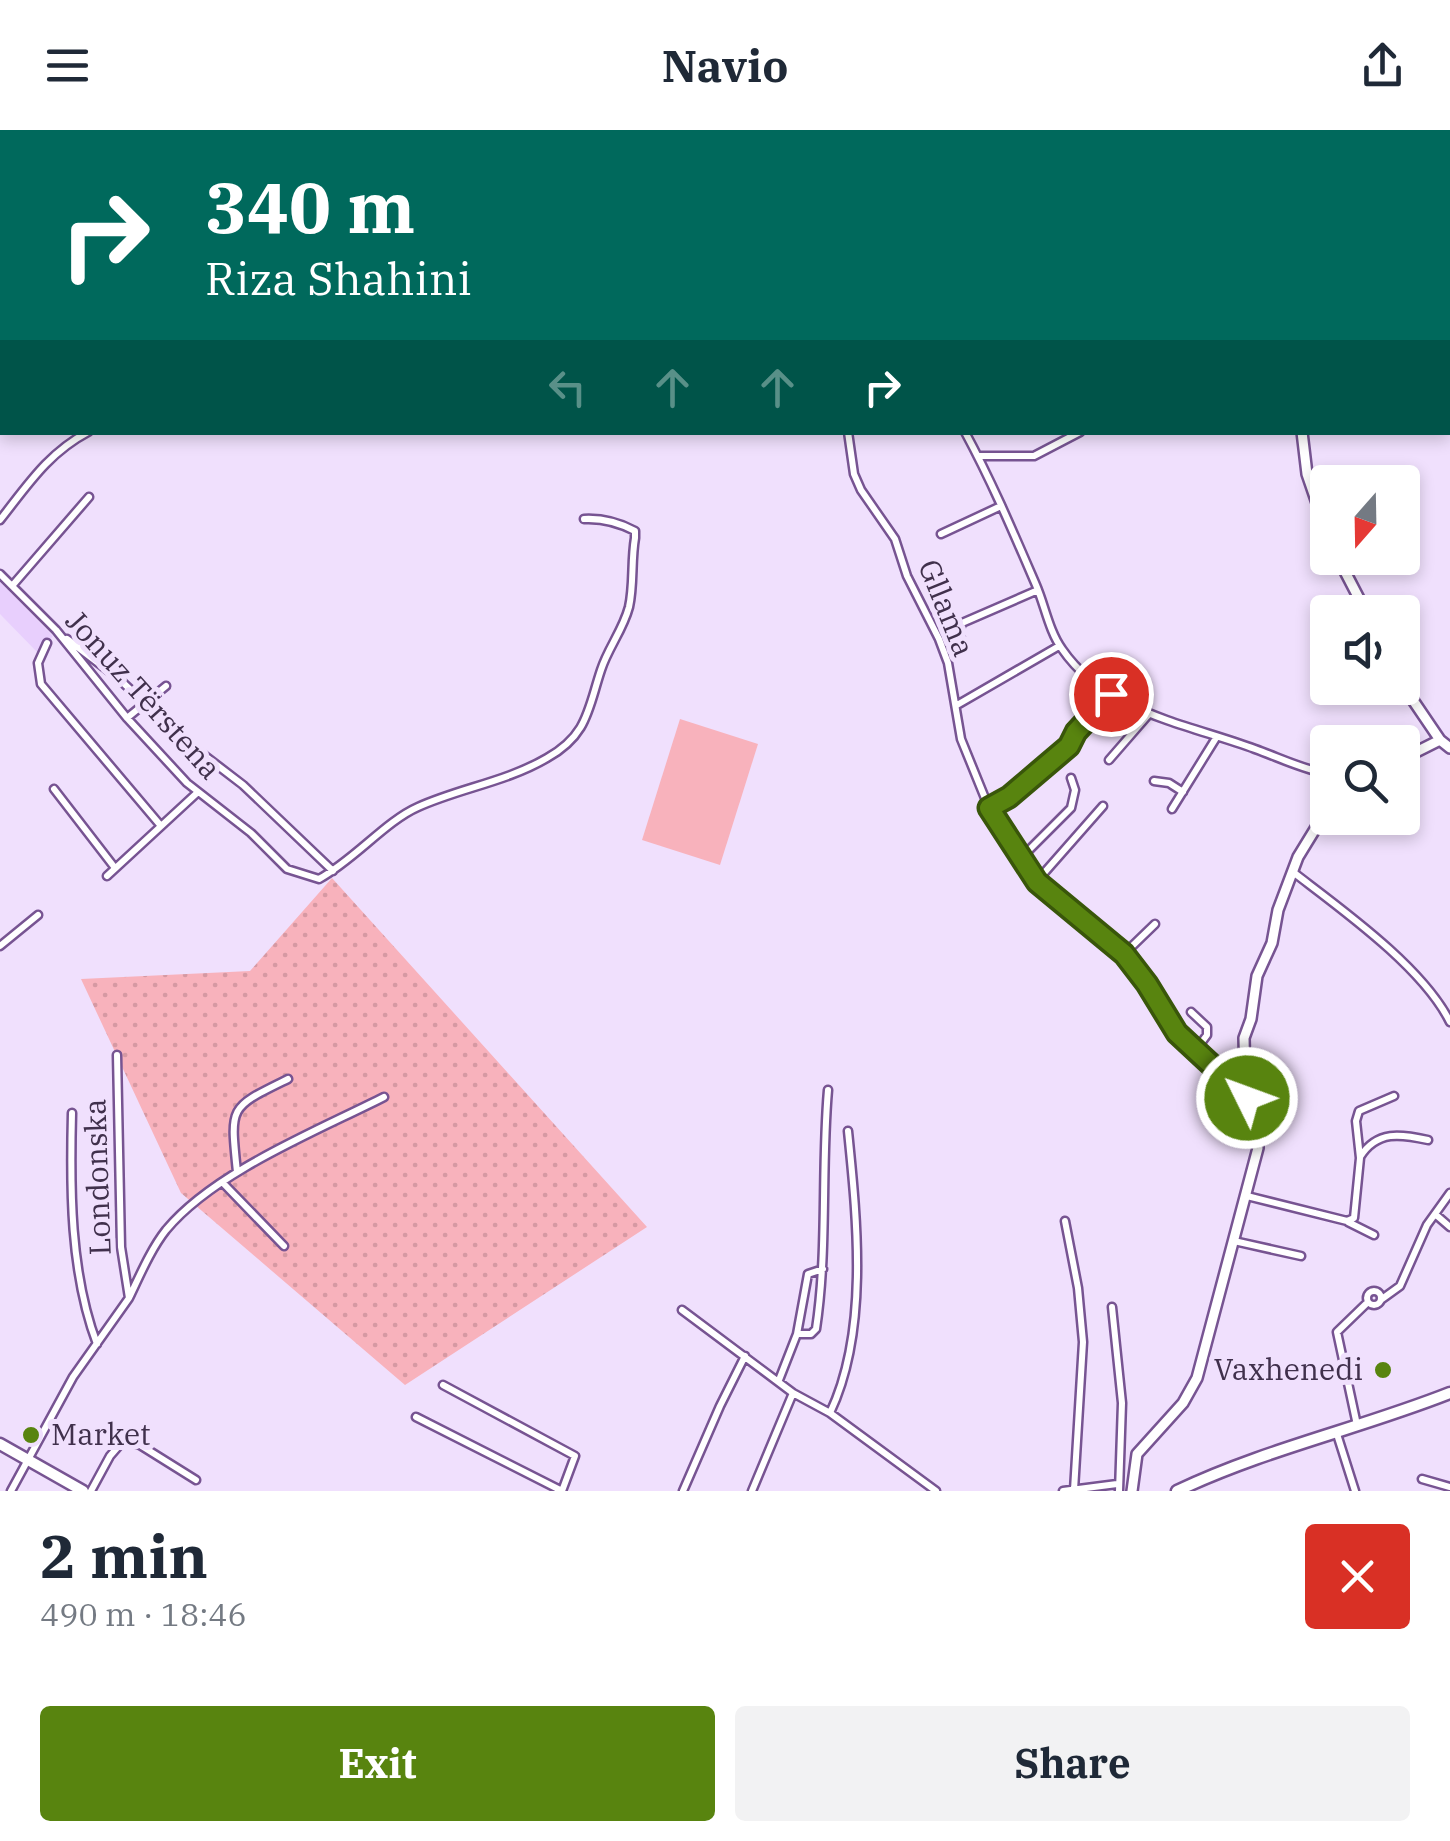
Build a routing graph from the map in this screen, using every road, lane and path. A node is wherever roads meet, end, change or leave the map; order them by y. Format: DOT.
graph roads {
  1 [pos="84,435"];
  2 [pos="848,435"];
  3 [pos="967,435"];
  4 [pos="1074,435"];
  5 [pos="1302,435"];
  6 [pos="978,456"];
  7 [pos="1310,483"];
  8 [pos="89,496"];
  9 [pos="1001,506"];
  10 [pos="584,518"];
  11 [pos="0,520"];
  12 [pos="941,534"];
  13 [pos="0,574"];
  14 [pos="12,586"];
  15 [pos="1038,590"];
  16 [pos="56,630"];
  17 [pos="47,644"];
  18 [pos="963,644"];
  19 [pos="1059,646"];
  20 [pos="166,686"];
  21 [pos="1111,694"];
  22 [pos="146,704"];
  23 [pos="1419,705"];
  24 [pos="956,706"];
  25 [pos="1149,714"];
  26 [pos="127,718"];
  27 [pos="1444,736"];
  28 [pos="1216,738"];
  29 [pos="1450,748"];
  30 [pos="1420,749"];
  31 [pos="1109,760"];
  32 [pos="1310,768"];
  33 [pos="1071,778"];
  34 [pos="1154,781"];
  35 [pos="54,789"];
  36 [pos="198,792"];
  37 [pos="1183,792"];
  38 [pos="1103,806"];
  39 [pos="989,808"];
  40 [pos="1172,810"];
  41 [pos="161,826"];
  42 [pos="1310,833"];
  43 [pos="1020,859"];
  44 [pos="114,868"];
  45 [pos="333,872"];
  46 [pos="1292,872"];
  47 [pos="107,876"];
  48 [pos="1037,882"];
  49 [pos="38,915"];
  50 [pos="1154,924"];
  51 [pos="0,946"];
  52 [pos="1124,954"];
  53 [pos="1191,1012"];
  54 [pos="1450,1022"];
  55 [pos="1195,1051"];
  56 [pos="117,1055"];
  57 [pos="288,1079"];
  58 [pos="828,1090"];
  59 [pos="384,1096"];
  60 [pos="1394,1096"];
  61 [pos="1247,1098"];
  62 [pos="72,1113"];
  63 [pos="848,1131"];
  64 [pos="1428,1140"];
  65 [pos="1360,1158"];
  66 [pos="237,1172"];
  67 [pos="223,1183"];
  68 [pos="1450,1193"];
  69 [pos="1247,1196"];
  70 [pos="1435,1214"];
  71 [pos="1065,1221"];
  72 [pos="1347,1222"];
  73 [pos="1450,1228"];
  74 [pos="1374,1234"];
  75 [pos="1234,1241"];
  76 [pos="284,1246"];
  77 [pos="1301,1256"];
  78 [pos="823,1269"];
  79 [pos="129,1298"];
  80 [pos="1112,1307"];
  81 [pos="682,1310"];
  82 [pos="798,1334"];
  83 [pos="97,1344"];
  84 [pos="745,1356"];
  85 [pos="779,1380"];
  86 [pos="443,1385"];
  87 [pos="793,1392"];
  88 [pos="1450,1393"];
  89 [pos="830,1413"];
  90 [pos="416,1417"];
  91 [pos="1358,1426"];
  92 [pos="1336,1432"];
  93 [pos="0,1444"];
  94 [pos="30,1461"];
  95 [pos="1422,1479"];
  96 [pos="196,1480"];
  97 [pos="1118,1487"];
  98 [pos="1450,1487"];
  99 [pos="0,1489"];
  100 [pos="1074,1490"];
  101 [pos="10,1491"];
  102 [pos="83,1491"];
  103 [pos="91,1491"];
  104 [pos="562,1491"];
  105 [pos="683,1491"];
  106 [pos="752,1491"];
  107 [pos="936,1491"];
  108 [pos="1063,1491"];
  109 [pos="1132,1491"];
  110 [pos="1177,1491"];
  111 [pos="1355,1491"];
  1 -- 11 [label="street"];
  2 -- 24 [label="street, Gllama"];
  3 -- 6 [label="street"];
  4 -- 6 [label="street"];
  5 -- 7 [label="street"];
  6 -- 9 [label="street"];
  8 -- 14 [label="street"];
  9 -- 12 [label="street"];
  9 -- 15 [label="street"];
  10 -- 45 [label="street"];
  13 -- 14 [label="street, Jonuz Tërstena"];
  14 -- 16 [label="street, Jonuz Tërstena"];
  15 -- 18 [label="street"];
  15 -- 19 [label="street"];
  16 -- 22 [label="street"];
  16 -- 26 [label="street, Jonuz Tërstena"];
  17 -- 41 [label="street, Jonuz Tërstena"];
  19 -- 21 [label="street"];
  19 -- 24 [label="street"];
  20 -- 22 [label="street"];
  21 -- 25 [label="street"];
  21 -- 39 [label="street"];
  22 -- 26 [label="street"];
  22 -- 45 [label="street"];
  23 -- 27 [label="street"];
  24 -- 39 [label="street, Gllama"];
  25 -- 28 [label="street"];
  25 -- 31 [label="street"];
  26 -- 36 [label="street, Jonuz Tërstena"];
  27 -- 29 [label="street"];
  27 -- 30 [label="street"];
  28 -- 32 [label="street"];
  28 -- 37 [label="street"];
  33 -- 43 [label="street"];
  34 -- 37 [label="street"];
  35 -- 44 [label="street"];
  36 -- 41 [label="street"];
  36 -- 45 [label="street, Jonuz Tërstena"];
  37 -- 40 [label="street"];
  38 -- 48 [label="street"];
  39 -- 43 [label="street, Gllama"];
  41 -- 44 [label="street"];
  42 -- 46 [label="street"];
  43 -- 48 [label="street, Gllama"];
  44 -- 47 [label="street"];
  46 -- 54 [label="street"];
  46 -- 61 [label="street"];
  48 -- 52 [label="street, Gllama"];
  49 -- 51 [label="street"];
  50 -- 52 [label="street"];
  52 -- 55 [label="street, Gllama"];
  53 -- 55 [label="street"];
  55 -- 61 [label="street, Gllama"];
  56 -- 79 [label="street, Londonska"];
  57 -- 66 [label="street"];
  58 -- 78 [label="street"];
  59 -- 66 [label="street, Londonska"];
  60 -- 65 [label="street"];
  61 -- 69 [label="street"];
  62 -- 83 [label="street"];
  63 -- 89 [label="street"];
  64 -- 65 [label="street"];
  65 -- 72 [label="street"];
  66 -- 67 [label="street, Londonska"];
  67 -- 76 [label="street"];
  67 -- 79 [label="street, Londonska"];
  68 -- 70 [label="street"];
  69 -- 72 [label="street"];
  69 -- 75 [label="street"];
  70 -- 73 [label="street"];
  70 -- 91 [label="street"];
  71 -- 100 [label="street"];
  72 -- 74 [label="street"];
  75 -- 77 [label="street"];
  75 -- 109 [label="street"];
  78 -- 82 [label="street"];
  78 -- 82 [label="street"];
  79 -- 83 [label="street, Londonska"];
  80 -- 97 [label="street"];
  81 -- 84 [label="street"];
  82 -- 85 [label="street"];
  83 -- 94 [label="street, Londonska"];
  84 -- 85 [label="street"];
  84 -- 105 [label="street"];
  85 -- 87 [label="street"];
  86 -- 104 [label="street"];
  87 -- 89 [label="street"];
  87 -- 106 [label="street"];
  88 -- 91 [label="main road"];
  89 -- 107 [label="street"];
  90 -- 104 [label="street"];
  91 -- 92 [label="main road"];
  92 -- 110 [label="main road"];
  92 -- 111 [label="street"];
  93 -- 94 [label="main road"];
  94 -- 101 [label="street, Londonska"];
  94 -- 102 [label="main road"];
  95 -- 98 [label="street"];
  96 -- 103 [label="street"];
  97 -- 100 [label="street"];
  99 -- 101 [label="street"];
  100 -- 108 [label="street"];
}
